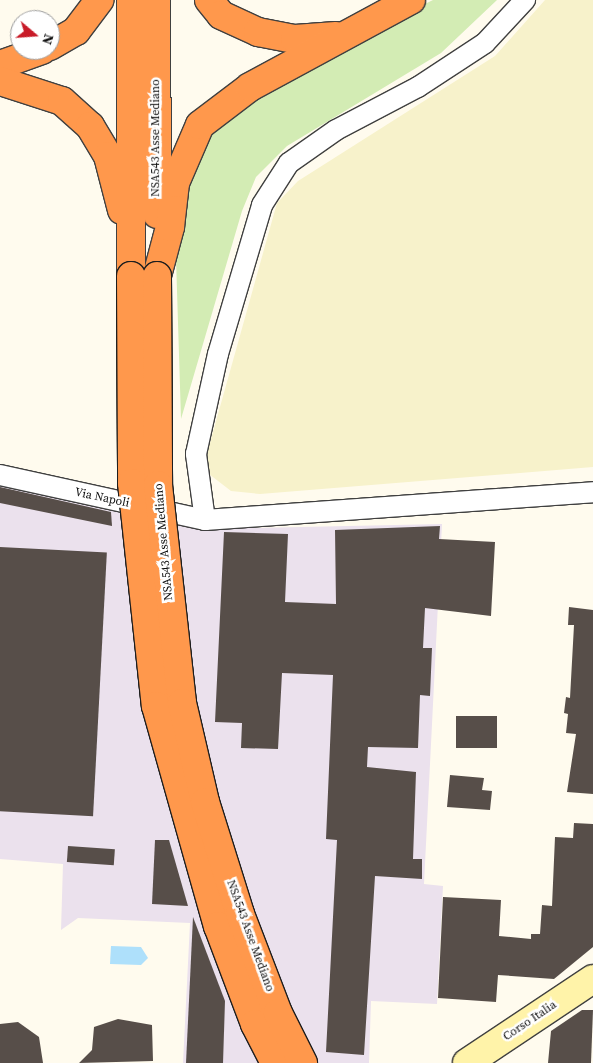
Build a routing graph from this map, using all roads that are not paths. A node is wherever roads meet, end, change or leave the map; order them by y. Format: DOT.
graph roads {
  1 [pos="99,0"];
  2 [pos="132,0"];
  3 [pos="156,0"];
  4 [pos="209,0"];
  5 [pos="411,0"];
  6 [pos="525,0"];
  7 [pos="342,36"];
  8 [pos="60,40"];
  9 [pos="12,60"];
  10 [pos="0,64"];
  11 [pos="0,81"];
  12 [pos="144,276"];
  13 [pos="0,475"];
  14 [pos="593,492"];
  15 [pos="205,520"];
  16 [pos="593,979"];
  17 [pos="275,1063"];
  18 [pos="303,1063"];
  19 [pos="467,1063"];
  1 -- 8 [label="highway"];
  2 -- 12 [label="highway, NSA543 Asse Mediano"];
  3 -- 12 [label="highway, NSA543 Asse Mediano"];
  4 -- 7 [label="highway"];
  5 -- 7 [label="highway"];
  6 -- 15 [label="street"];
  7 -- 12 [label="highway"];
  9 -- 10 [label="highway"];
  11 -- 12 [label="highway"];
  12 -- 17 [label="highway, NSA543 Asse Mediano, bridge"];
  12 -- 18 [label="highway, NSA543 Asse Mediano, bridge"];
  13 -- 15 [label="street, Via Napoli"];
  14 -- 15 [label="street, Via Napoli"];
  16 -- 19 [label="street, Corso Italia"];
}
